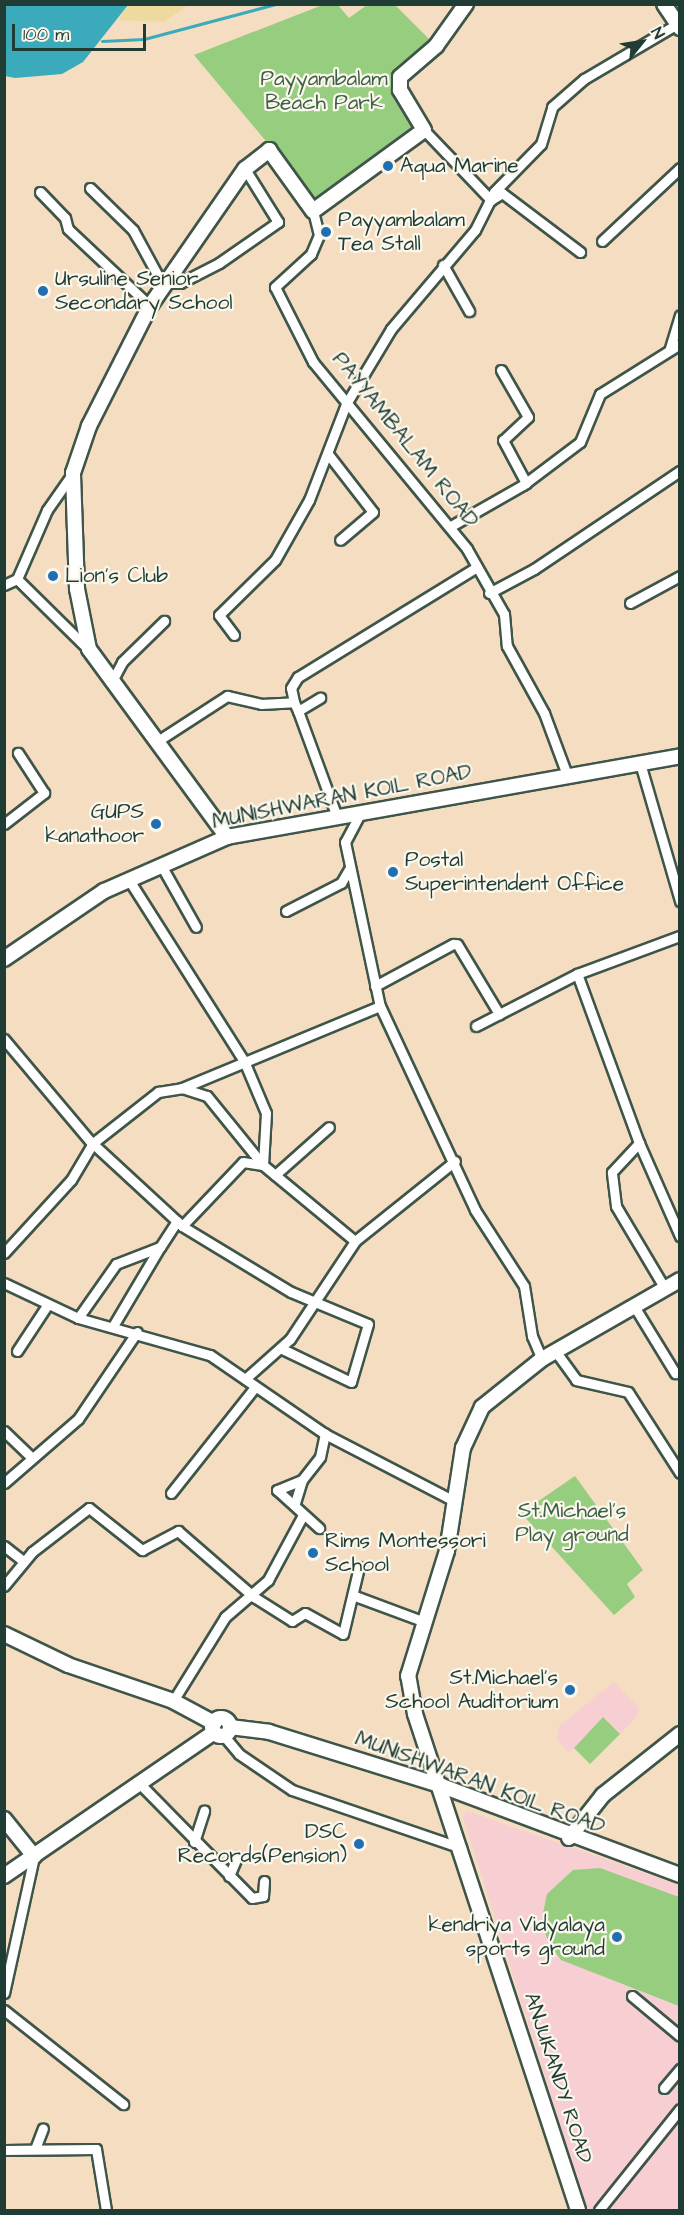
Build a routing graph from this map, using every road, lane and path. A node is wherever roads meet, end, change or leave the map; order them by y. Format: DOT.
graph roads {
  1 [pos="466,4"];
  2 [pos="664,4"];
  3 [pos="678,26"];
  4 [pos="424,130"];
  5 [pos="680,168"];
  6 [pos="245,169"];
  7 [pos="90,188"];
  8 [pos="40,192"];
  9 [pos="491,200"];
  10 [pos="313,211"];
  11 [pos="602,241"];
  12 [pos="580,252"];
  13 [pos="443,265"];
  14 [pos="165,285"];
  15 [pos="150,306"];
  16 [pos="469,311"];
  17 [pos="680,316"];
  18 [pos="680,344"];
  19 [pos="670,348"];
  20 [pos="501,370"];
  21 [pos="346,404"];
  22 [pos="328,454"];
  23 [pos="680,471"];
  24 [pos="74,473"];
  25 [pos="526,483"];
  26 [pos="451,526"];
  27 [pos="340,540"];
  28 [pos="477,567"];
  29 [pos="680,576"];
  30 [pos="17,579"];
  31 [pos="4,585"];
  32 [pos="489,592"];
  33 [pos="630,603"];
  34 [pos="164,621"];
  35 [pos="234,635"];
  36 [pos="89,649"];
  37 [pos="110,685"];
  38 [pos="320,698"];
  39 [pos="296,706"];
  40 [pos="156,742"];
  41 [pos="18,753"];
  42 [pos="680,756"];
  43 [pos="640,763"];
  44 [pos="567,775"];
  45 [pos="361,812"];
  46 [pos="338,817"];
  47 [pos="4,824"];
  48 [pos="227,837"];
  49 [pos="161,865"];
  50 [pos="349,869"];
  51 [pos="129,880"];
  52 [pos="680,901"];
  53 [pos="286,911"];
  54 [pos="196,927"];
  55 [pos="680,936"];
  56 [pos="7,952"];
  57 [pos="577,974"];
  58 [pos="375,986"];
  59 [pos="380,1006"];
  60 [pos="500,1014"];
  61 [pos="476,1026"];
  62 [pos="6,1043"];
  63 [pos="244,1061"];
  64 [pos="182,1088"];
  65 [pos="329,1127"];
  66 [pos="93,1143"];
  67 [pos="639,1143"];
  68 [pos="455,1161"];
  69 [pos="263,1165"];
  70 [pos="275,1175"];
  71 [pos="179,1224"];
  72 [pos="680,1236"];
  73 [pos="355,1241"];
  74 [pos="160,1247"];
  75 [pos="4,1253"];
  76 [pos="680,1280"];
  77 [pos="4,1283"];
  78 [pos="663,1287"];
  79 [pos="312,1302"];
  80 [pos="48,1304"];
  81 [pos="634,1306"];
  82 [pos="78,1318"];
  83 [pos="113,1326"];
  84 [pos="137,1332"];
  85 [pos="282,1349"];
  86 [pos="17,1351"];
  87 [pos="556,1352"];
  88 [pos="542,1359"];
  89 [pos="675,1373"];
  90 [pos="245,1379"];
  91 [pos="255,1387"];
  92 [pos="4,1431"];
  93 [pos="325,1434"];
  94 [pos="32,1458"];
  95 [pos="680,1473"];
  96 [pos="302,1480"];
  97 [pos="4,1483"];
  98 [pos="171,1493"];
  99 [pos="454,1501"];
  100 [pos="295,1503"];
  101 [pos="303,1515"];
  102 [pos="319,1528"];
  103 [pos="4,1546"];
  104 [pos="23,1561"];
  105 [pos="359,1567"];
  106 [pos="4,1586"];
  107 [pos="355,1596"];
  108 [pos="254,1597"];
  109 [pos="425,1622"];
  110 [pos="4,1634"];
  111 [pos="174,1701"];
  112 [pos="220,1730"];
  113 [pos="680,1734"];
  114 [pos="139,1783"];
  115 [pos="442,1786"];
  116 [pos="204,1811"];
  117 [pos="4,1819"];
  118 [pos="569,1838"];
  119 [pos="194,1842"];
  120 [pos="462,1848"];
  121 [pos="34,1856"];
  122 [pos="237,1857"];
  123 [pos="680,1875"];
  124 [pos="4,1876"];
  125 [pos="229,1876"];
  126 [pos="264,1881"];
  127 [pos="4,1993"];
  128 [pos="632,1996"];
  129 [pos="4,2010"];
  130 [pos="680,2036"];
  131 [pos="680,2069"];
  132 [pos="664,2088"];
  133 [pos="123,2104"];
  134 [pos="680,2109"];
  135 [pos="43,2128"];
  136 [pos="35,2149"];
  137 [pos="4,2150"];
  138 [pos="106,2211"];
  139 [pos="578,2211"];
  140 [pos="599,2211"];
  1 -- 4 [label="main road"];
  2 -- 3 [label="main road"];
  3 -- 9 [label="street"];
  4 -- 9 [label="street"];
  4 -- 10 [label="main road"];
  5 -- 11 [label="street"];
  6 -- 10 [label="main road, PAYYAMBALAM ROAD"];
  6 -- 14 [label="main road, PAYYAMBALAM ROAD"];
  6 -- 14 [label="street"];
  7 -- 14 [label="street"];
  8 -- 15 [label="street"];
  9 -- 12 [label="street"];
  9 -- 13 [label="street"];
  10 -- 21 [label="street, PAYYAMBALAM ROAD"];
  13 -- 16 [label="street"];
  13 -- 21 [label="street"];
  14 -- 15 [label="main road, PAYYAMBALAM ROAD"];
  15 -- 24 [label="main road, PAYYAMBALAM ROAD"];
  17 -- 19 [label="street"];
  18 -- 19 [label="street"];
  19 -- 25 [label="street"];
  20 -- 25 [label="street"];
  21 -- 22 [label="street"];
  21 -- 26 [label="street, PAYYAMBALAM ROAD"];
  22 -- 27 [label="street"];
  22 -- 35 [label="street"];
  23 -- 32 [label="street"];
  24 -- 30 [label="street"];
  24 -- 36 [label="main road, PAYYAMBALAM ROAD"];
  25 -- 26 [label="street"];
  26 -- 28 [label="street, PAYYAMBALAM ROAD"];
  28 -- 32 [label="street, PAYYAMBALAM ROAD"];
  28 -- 39 [label="street"];
  29 -- 33 [label="street"];
  30 -- 31 [label="street"];
  30 -- 36 [label="street"];
  32 -- 44 [label="street, PAYYAMBALAM ROAD"];
  34 -- 37 [label="street"];
  36 -- 37 [label="main road, PAYYAMBALAM ROAD"];
  37 -- 40 [label="main road, PAYYAMBALAM ROAD"];
  38 -- 39 [label="street"];
  39 -- 40 [label="street"];
  39 -- 46 [label="street"];
  40 -- 48 [label="main road, PAYYAMBALAM ROAD"];
  41 -- 47 [label="street"];
  42 -- 43 [label="main road, MUNISHWARAN KOIL ROAD"];
  43 -- 44 [label="main road, MUNISHWARAN KOIL ROAD"];
  43 -- 52 [label="street"];
  44 -- 45 [label="main road, MUNISHWARAN KOIL ROAD"];
  45 -- 46 [label="main road, MUNISHWARAN KOIL ROAD"];
  45 -- 50 [label="street"];
  46 -- 48 [label="main road, MUNISHWARAN KOIL ROAD"];
  48 -- 49 [label="main road, MUNISHWARAN KOIL ROAD"];
  49 -- 51 [label="main road, MUNISHWARAN KOIL ROAD"];
  49 -- 54 [label="street"];
  50 -- 53 [label="street"];
  50 -- 58 [label="street"];
  51 -- 56 [label="main road, MUNISHWARAN KOIL ROAD"];
  51 -- 63 [label="street"];
  55 -- 57 [label="street"];
  57 -- 60 [label="street"];
  57 -- 67 [label="street"];
  58 -- 59 [label="street"];
  58 -- 60 [label="street"];
  59 -- 63 [label="street"];
  59 -- 68 [label="street"];
  60 -- 61 [label="street"];
  62 -- 66 [label="street"];
  63 -- 64 [label="street"];
  63 -- 69 [label="street"];
  64 -- 66 [label="street"];
  64 -- 69 [label="street"];
  65 -- 70 [label="street"];
  66 -- 71 [label="street"];
  66 -- 75 [label="street"];
  67 -- 72 [label="street"];
  67 -- 78 [label="street"];
  68 -- 73 [label="street"];
  68 -- 88 [label="street"];
  69 -- 70 [label="street"];
  69 -- 71 [label="street"];
  70 -- 73 [label="street"];
  71 -- 74 [label="street"];
  71 -- 79 [label="street"];
  73 -- 79 [label="street"];
  74 -- 82 [label="street"];
  74 -- 83 [label="street"];
  76 -- 78 [label="main road, ANJUKANDY ROAD"];
  77 -- 80 [label="street"];
  78 -- 81 [label="main road, ANJUKANDY ROAD"];
  79 -- 85 [label="street"];
  79 -- 85 [label="street"];
  80 -- 82 [label="street"];
  80 -- 86 [label="street"];
  81 -- 87 [label="main road, ANJUKANDY ROAD"];
  81 -- 89 [label="street"];
  82 -- 83 [label="street"];
  83 -- 84 [label="street"];
  84 -- 90 [label="street"];
  84 -- 94 [label="street"];
  85 -- 90 [label="street"];
  87 -- 88 [label="main road, ANJUKANDY ROAD"];
  87 -- 95 [label="street"];
  88 -- 99 [label="main road, ANJUKANDY ROAD"];
  90 -- 91 [label="street"];
  91 -- 93 [label="street"];
  91 -- 98 [label="street"];
  92 -- 94 [label="street"];
  93 -- 96 [label="street"];
  93 -- 99 [label="street"];
  94 -- 97 [label="street"];
  96 -- 100 [label="street"];
  96 -- 100 [label="street"];
  99 -- 109 [label="main road, ANJUKANDY ROAD"];
  100 -- 101 [label="street"];
  101 -- 102 [label="street"];
  101 -- 108 [label="street"];
  103 -- 104 [label="street"];
  104 -- 106 [label="street"];
  104 -- 108 [label="street"];
  105 -- 107 [label="street"];
  107 -- 108 [label="street"];
  107 -- 109 [label="street"];
  108 -- 111 [label="street"];
  109 -- 115 [label="main road, ANJUKANDY ROAD"];
  110 -- 111 [label="main road, MUNISHWARAN KOIL ROAD"];
  111 -- 112 [label="main road, MUNISHWARAN KOIL ROAD"];
  112 -- 114 [label="main road"];
  112 -- 115 [label="main road, MUNISHWARAN KOIL ROAD"];
  112 -- 120 [label="street"];
  113 -- 118 [label="main road"];
  114 -- 119 [label="street"];
  114 -- 121 [label="main road"];
  115 -- 118 [label="main road, MUNISHWARAN KOIL ROAD"];
  115 -- 120 [label="main road, ANJUKANDY ROAD"];
  116 -- 119 [label="street"];
  117 -- 121 [label="main road"];
  118 -- 123 [label="main road, MUNISHWARAN KOIL ROAD"];
  119 -- 125 [label="street"];
  120 -- 139 [label="main road, ANJUKANDY ROAD"];
  121 -- 124 [label="main road"];
  121 -- 127 [label="street"];
  122 -- 125 [label="street"];
  125 -- 126 [label="street"];
  128 -- 130 [label="street"];
  129 -- 133 [label="street"];
  131 -- 132 [label="street"];
  134 -- 140 [label="street"];
  135 -- 136 [label="street"];
  136 -- 137 [label="street"];
  136 -- 138 [label="street"];
}
